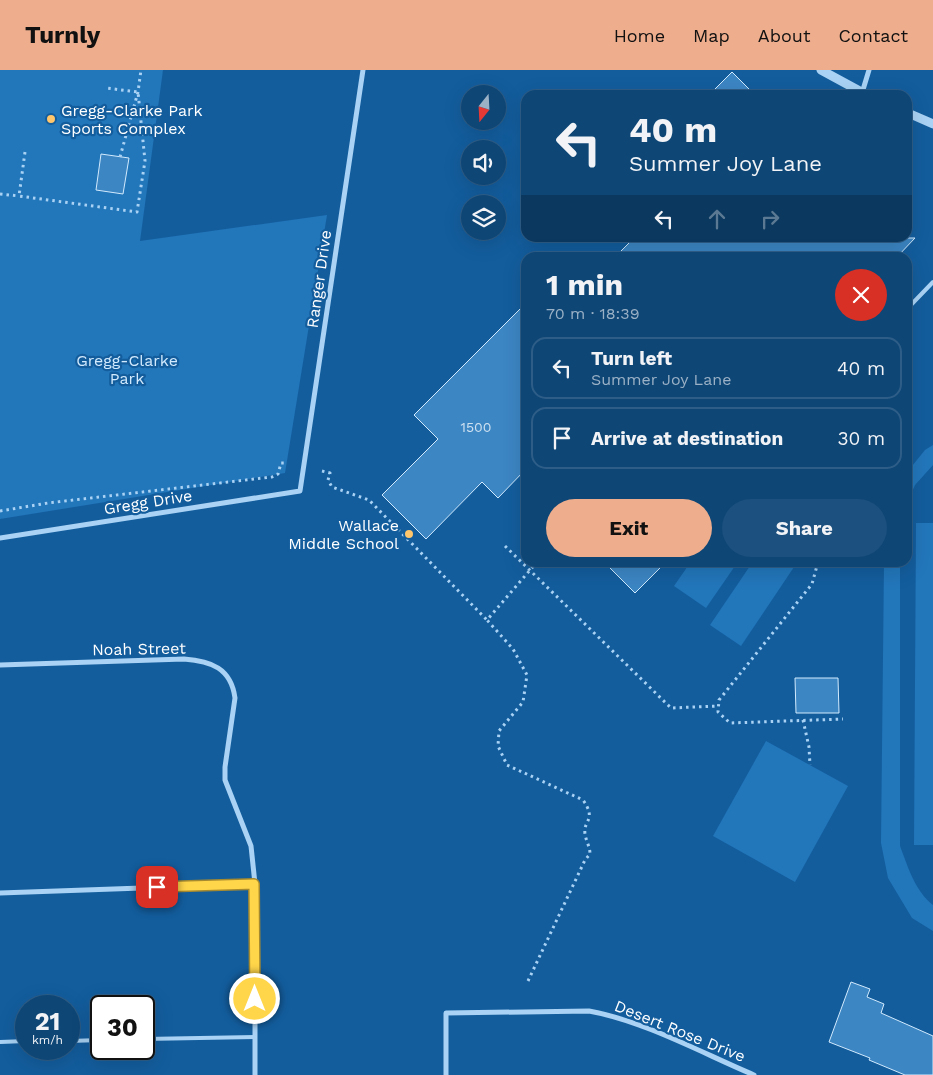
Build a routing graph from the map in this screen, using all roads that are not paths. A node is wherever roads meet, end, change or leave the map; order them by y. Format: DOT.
graph roads {
  1 [pos="363,70"];
  2 [pos="821,70"];
  3 [pos="869,70"];
  4 [pos="857,90"];
  5 [pos="865,90"];
  6 [pos="912,115"];
  7 [pos="933,124"];
  8 [pos="933,282"];
  9 [pos="912,304"];
  10 [pos="300,491"];
  11 [pos="0,538"];
  12 [pos="0,665"];
  13 [pos="254,884"];
  14 [pos="0,892"];
  15 [pos="255,1037"];
  16 [pos="155,1039"];
  17 [pos="0,1042"];
  18 [pos="15,1042"];
  19 [pos="255,1075"];
  20 [pos="446,1075"];
  21 [pos="754,1075"];
  1 -- 10 [label="street, Ranger Drive"];
  2 -- 4 [label="street"];
  3 -- 5 [label="street"];
  6 -- 7 [label="street"];
  8 -- 9 [label="lane"];
  10 -- 11 [label="street, Gregg Drive"];
  12 -- 13 [label="street, Noah Street"];
  13 -- 14 [label="street"];
  13 -- 15 [label="street, Noah Street"];
  15 -- 16 [label="lane"];
  15 -- 19 [label="street, Noah Street"];
  17 -- 18 [label="lane"];
  20 -- 21 [label="street, Desert Rose Drive"];
}
